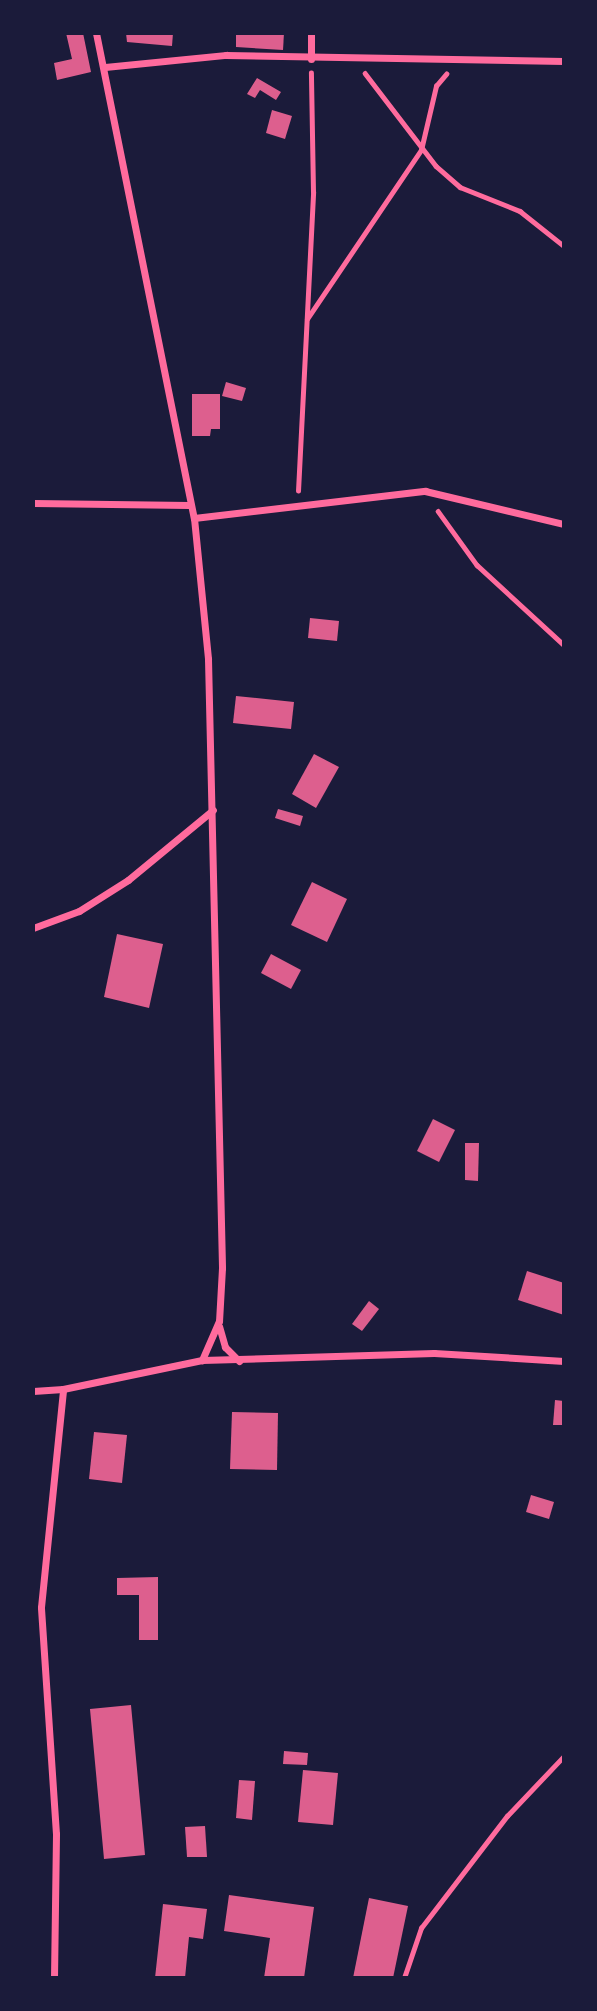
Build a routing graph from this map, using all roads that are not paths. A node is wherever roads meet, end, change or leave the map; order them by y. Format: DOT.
graph roads {
  1 [pos="96,33"];
  2 [pos="311,33"];
  3 [pos="311,58"];
  4 [pos="564,61"];
  5 [pos="106,67"];
  6 [pos="33,503"];
  7 [pos="189,505"];
  8 [pos="194,517"];
  9 [pos="564,524"];
  10 [pos="213,810"];
  11 [pos="33,928"];
  12 [pos="219,1321"];
  13 [pos="202,1360"];
  14 [pos="239,1361"];
  15 [pos="564,1361"];
  16 [pos="63,1389"];
  17 [pos="33,1391"];
  18 [pos="54,1978"];
  1 -- 5 [label="street"];
  2 -- 3 [label="street"];
  3 -- 4 [label="street"];
  3 -- 5 [label="street"];
  5 -- 7 [label="street"];
  6 -- 7 [label="street"];
  7 -- 8 [label="street"];
  8 -- 9 [label="street"];
  8 -- 10 [label="street"];
  10 -- 11 [label="street"];
  10 -- 12 [label="street"];
  12 -- 13 [label="street"];
  12 -- 14 [label="street"];
  13 -- 14 [label="street"];
  13 -- 16 [label="street"];
  14 -- 15 [label="street"];
  16 -- 17 [label="street"];
  16 -- 18 [label="street"];
}
